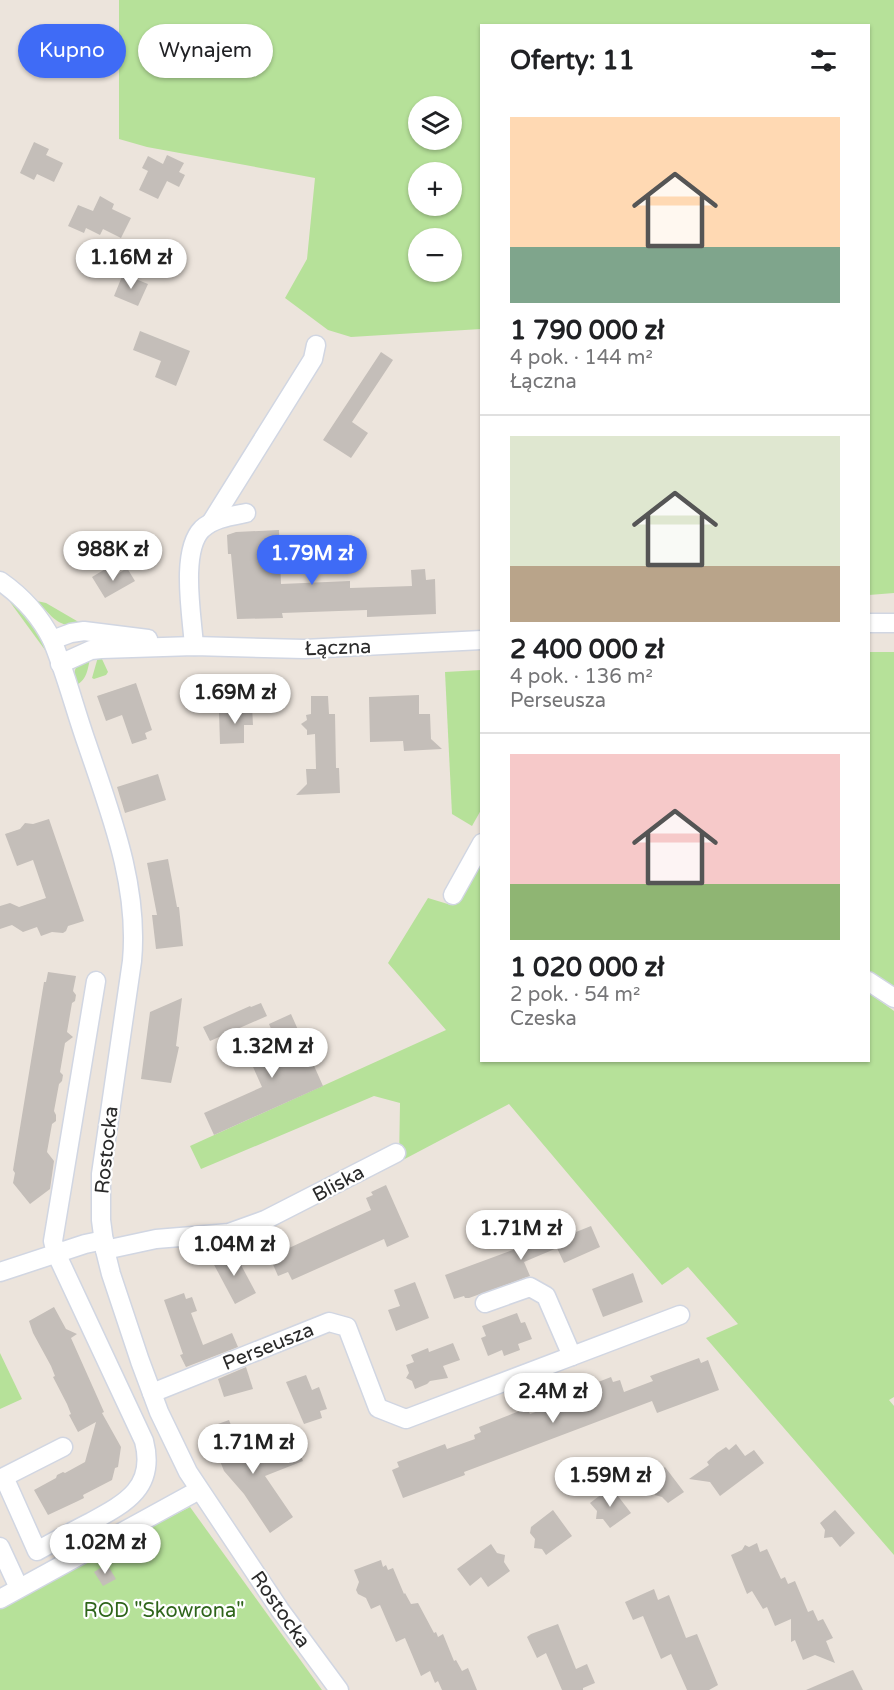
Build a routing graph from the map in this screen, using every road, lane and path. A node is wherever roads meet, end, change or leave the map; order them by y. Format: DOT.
graph roads {
  1 [pos="316,345"];
  2 [pos="246,513"];
  3 [pos="212,521"];
  4 [pos="0,581"];
  5 [pos="870,623"];
  6 [pos="894,623"];
  7 [pos="52,640"];
  8 [pos="480,640"];
  9 [pos="194,646"];
  10 [pos="60,664"];
  11 [pos="480,847"];
  12 [pos="453,895"];
  13 [pos="96,981"];
  14 [pos="870,982"];
  15 [pos="894,998"];
  16 [pos="396,1153"];
  17 [pos="104,1245"];
  18 [pos="56,1253"];
  19 [pos="0,1272"];
  20 [pos="485,1303"];
  21 [pos="680,1315"];
  22 [pos="572,1356"];
  23 [pos="152,1393"];
  24 [pos="63,1447"];
  25 [pos="199,1490"];
  26 [pos="0,1547"];
  27 [pos="37,1551"];
  28 [pos="55,1571"];
  29 [pos="19,1588"];
  30 [pos="0,1599"];
  31 [pos="339,1690"];
  1 -- 3 [label="street"];
  2 -- 3 [label="street"];
  3 -- 9 [label="street"];
  4 -- 7 [label="street, Rostocka"];
  5 -- 6 [label="street"];
  7 -- 9 [label="street, Łączna"];
  7 -- 10 [label="street, Rostocka"];
  8 -- 9 [label="street, Łączna"];
  9 -- 10 [label="street, Łączna"];
  10 -- 17 [label="street, Rostocka"];
  11 -- 12 [label="street"];
  13 -- 18 [label="street"];
  14 -- 15 [label="street"];
  16 -- 17 [label="street, Bliska"];
  17 -- 18 [label="street, Bliska"];
  17 -- 23 [label="street, Rostocka"];
  18 -- 19 [label="street, Bliska"];
  18 -- 27 [label="street"];
  20 -- 22 [label="street"];
  21 -- 22 [label="street, Perseusza"];
  22 -- 23 [label="street, Perseusza"];
  23 -- 25 [label="street, Rostocka"];
  24 -- 27 [label="street"];
  25 -- 28 [label="street"];
  25 -- 31 [label="street, Rostocka"];
  26 -- 29 [label="street"];
  27 -- 28 [label="street"];
  28 -- 29 [label="street"];
  29 -- 30 [label="street"];
}
